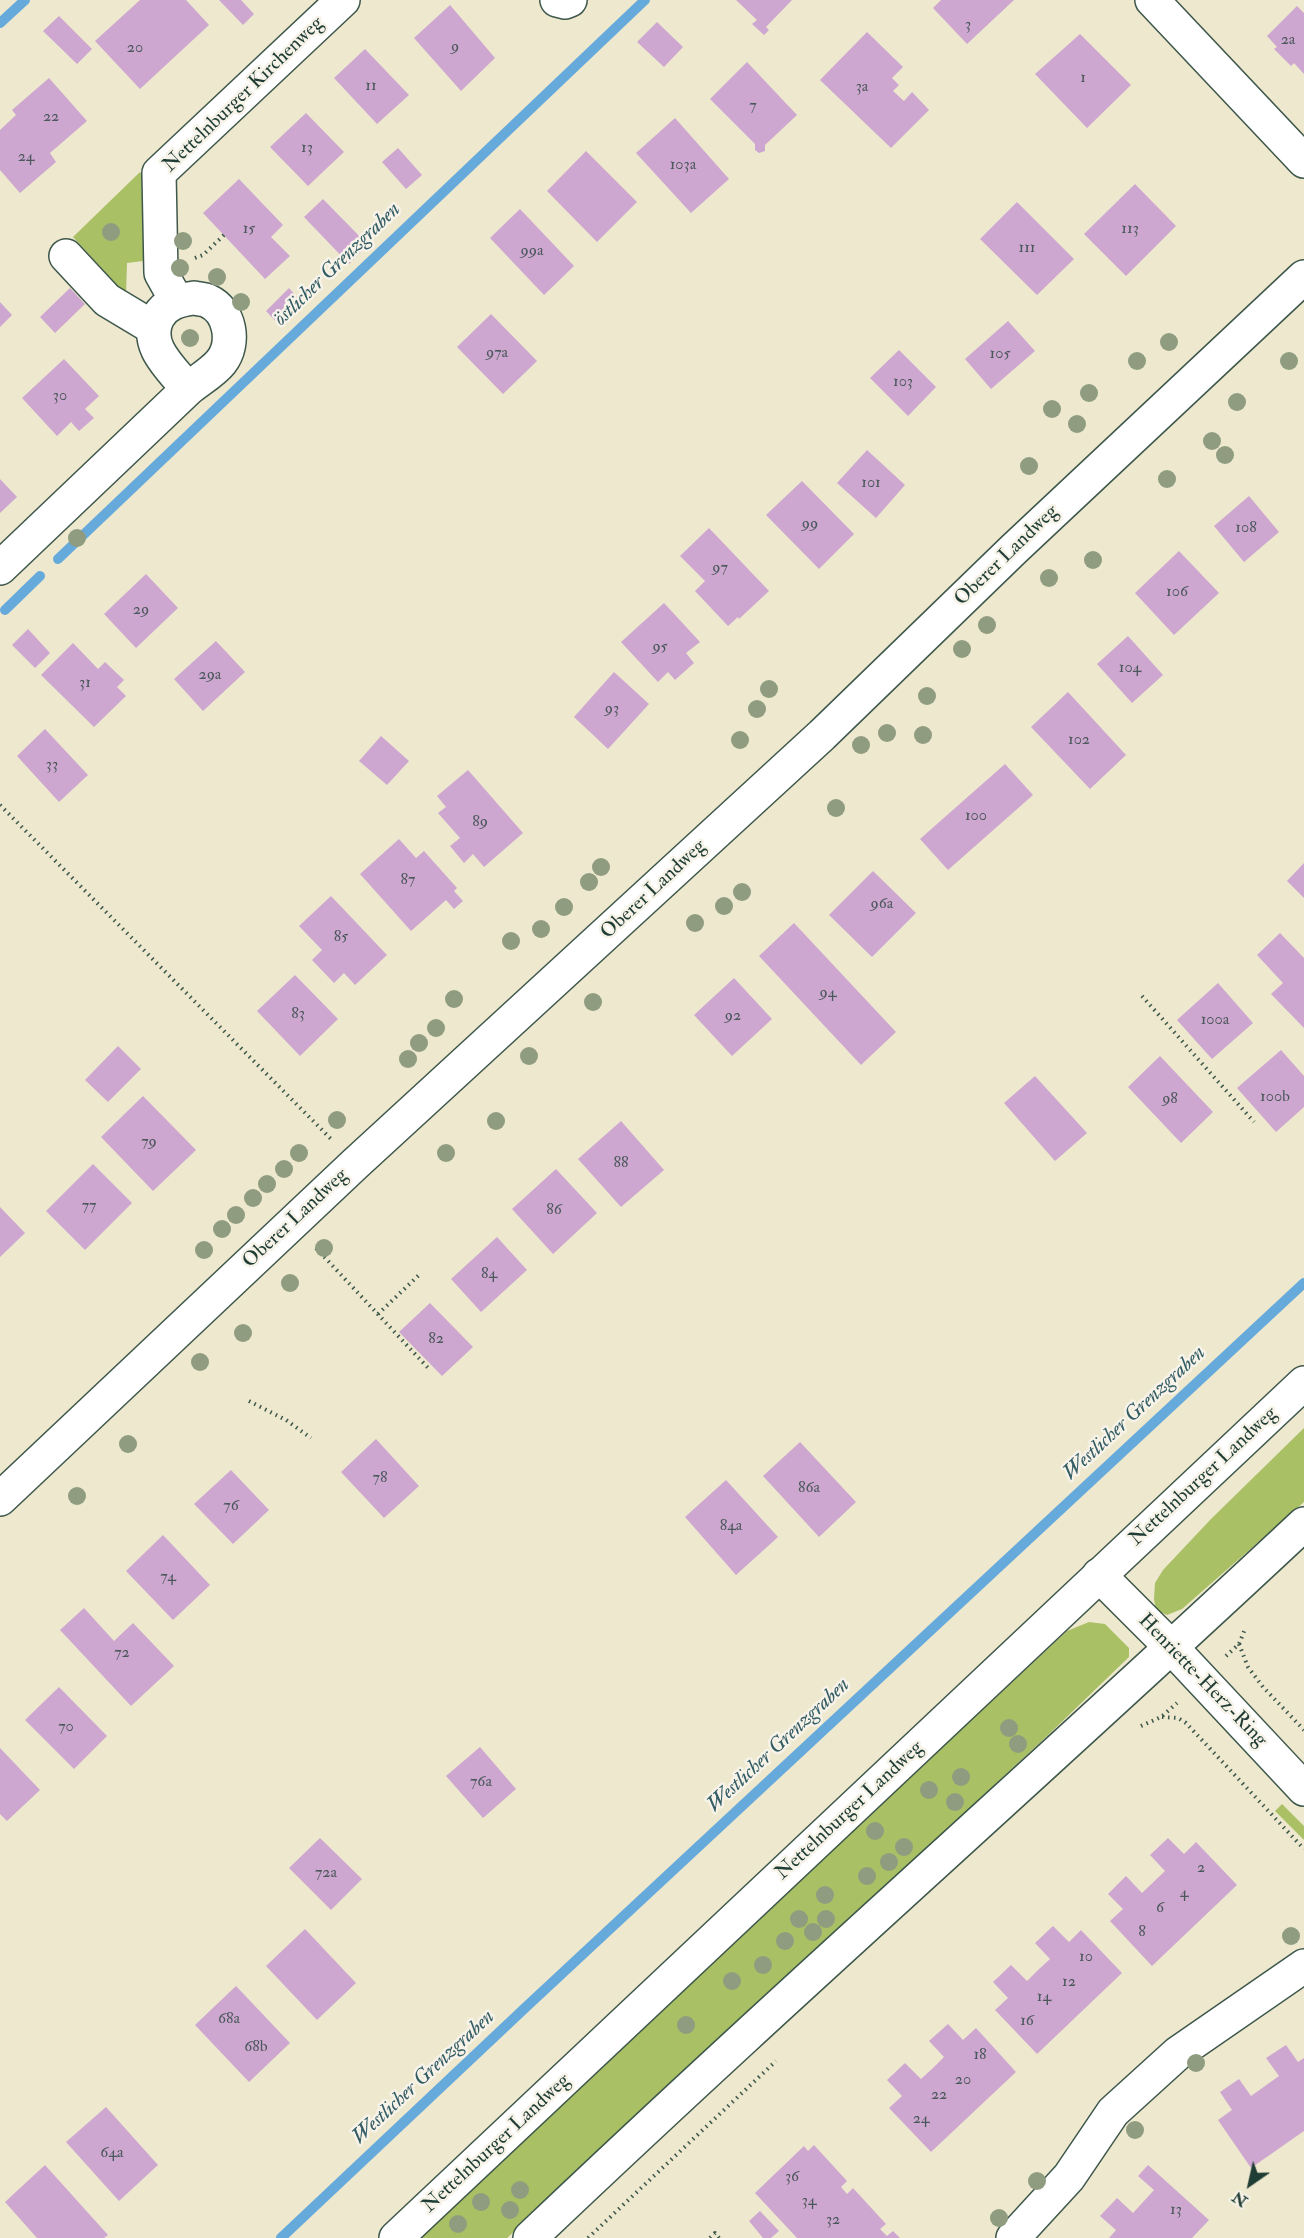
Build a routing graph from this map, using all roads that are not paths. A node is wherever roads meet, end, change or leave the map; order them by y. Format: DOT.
graph roads {
  1 [pos="343,0"];
  2 [pos="557,0"];
  3 [pos="570,0"];
  4 [pos="1152,0"];
  5 [pos="1304,161"];
  6 [pos="66,256"];
  7 [pos="1304,277"];
  8 [pos="176,300"];
  9 [pos="152,327"];
  10 [pos="188,389"];
  11 [pos="0,568"];
  12 [pos="1304,1383"];
  13 [pos="0,1499"];
  14 [pos="1304,1524"];
  15 [pos="1099,1575"];
  16 [pos="1173,1648"];
  17 [pos="1304,1789"];
  18 [pos="1304,1966"];
  19 [pos="396,2238"];
  20 [pos="530,2238"];
  21 [pos="1013,2238"];
  1 -- 8 [label="street, Nettelnburger Kirchenweg"];
  2 -- 3 [label="street"];
  4 -- 5 [label="street"];
  6 -- 9 [label="street"];
  7 -- 13 [label="street, Oberer Landweg"];
  8 -- 9 [label="street"];
  8 -- 10 [label="street"];
  9 -- 10 [label="street"];
  10 -- 11 [label="street"];
  12 -- 15 [label="street, Nettelnburger Landweg"];
  14 -- 16 [label="street"];
  15 -- 16 [label="street, Henriette-Herz-Ring"];
  15 -- 19 [label="street, Nettelnburger Landweg"];
  16 -- 17 [label="street, Henriette-Herz-Ring"];
  16 -- 20 [label="street"];
  18 -- 21 [label="street"];
}
